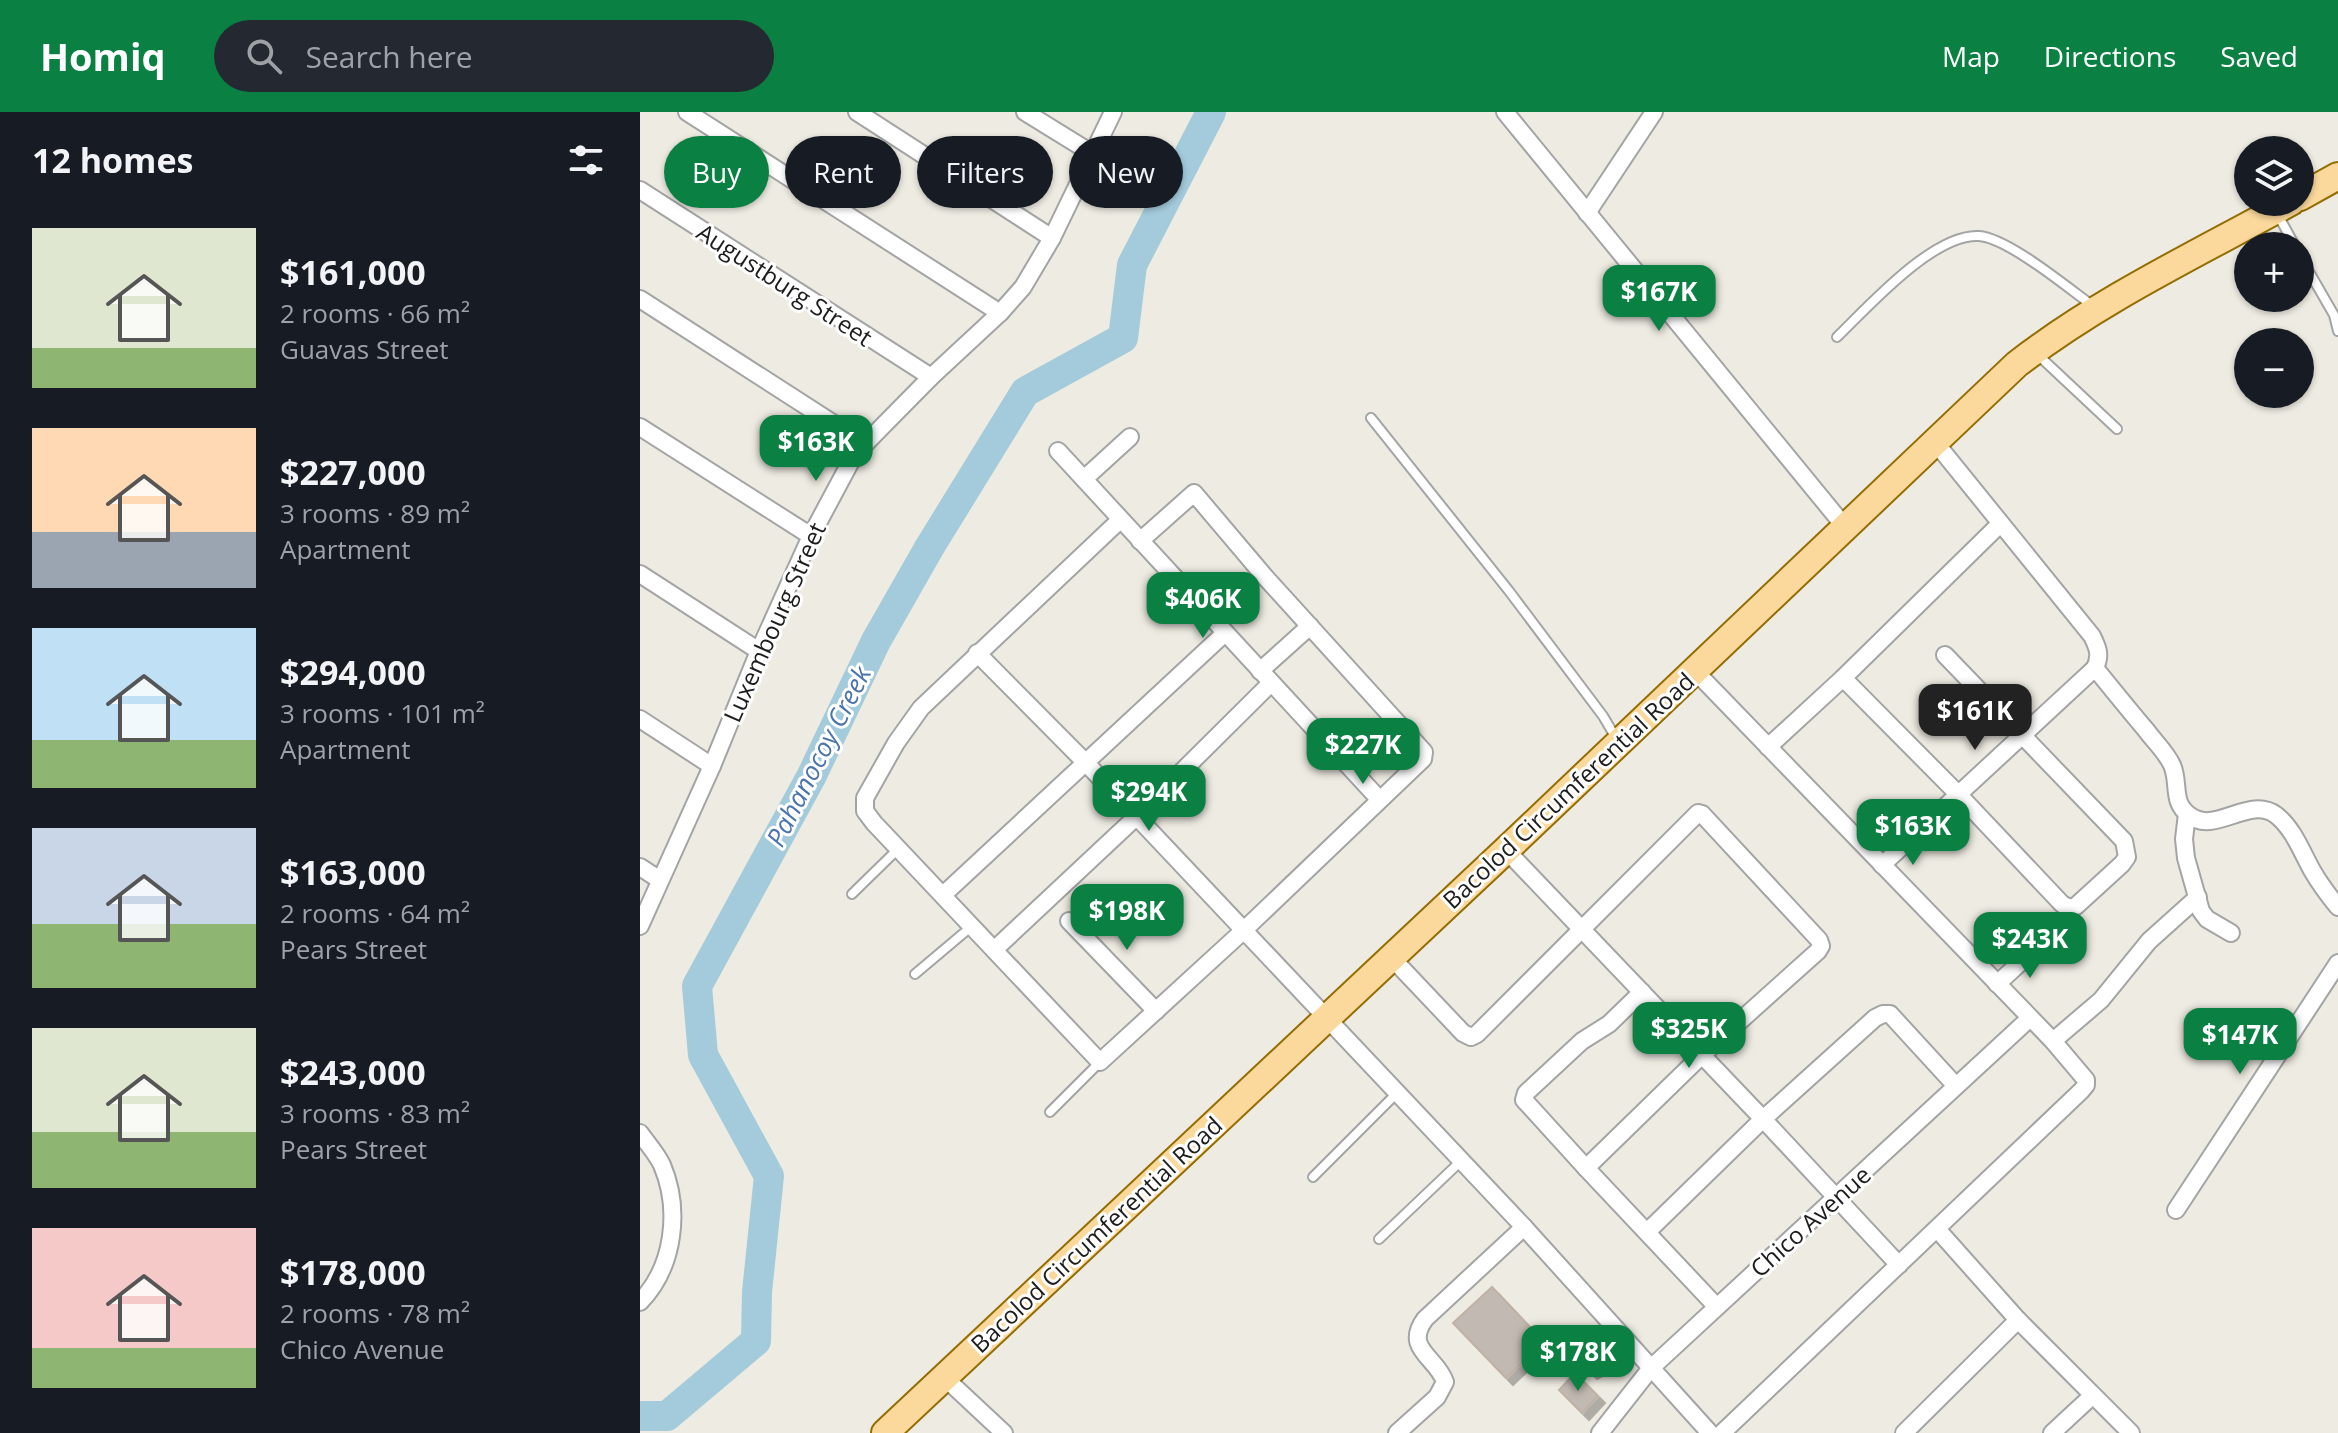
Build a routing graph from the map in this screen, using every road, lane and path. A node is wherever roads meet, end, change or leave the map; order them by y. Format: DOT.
graph roads {
  1 [pos="687,112"];
  2 [pos="857,112"];
  3 [pos="1025,112"];
  4 [pos="1113,112"];
  5 [pos="1505,112"];
  6 [pos="1654,112"];
  7 [pos="1102,136"];
  8 [pos="1069,139"];
  9 [pos="2338,176"];
  10 [pos="2314,189"];
  11 [pos="640,190"];
  12 [pos="1069,203"];
  13 [pos="1587,213"];
  14 [pos="2266,216"];
  15 [pos="1052,238"];
  16 [pos="2314,280"];
  17 [pos="640,299"];
  18 [pos="2097,309"];
  19 [pos="1000,313"];
  20 [pos="2338,331"];
  21 [pos="1837,337"];
  22 [pos="2034,351"];
  23 [pos="931,377"];
  24 [pos="1371,418"];
  25 [pos="640,427"];
  26 [pos="2117,429"];
  27 [pos="1130,437"];
  28 [pos="1935,442"];
  29 [pos="865,444"];
  30 [pos="1058,451"];
  31 [pos="1084,479"];
  32 [pos="1120,520"];
  33 [pos="2000,524"];
  34 [pos="1845,527"];
  35 [pos="811,536"];
  36 [pos="1140,541"];
  37 [pos="640,574"];
  38 [pos="1310,626"];
  39 [pos="1225,633"];
  40 [pos="759,651"];
  41 [pos="977,653"];
  42 [pos="1945,655"];
  43 [pos="2095,668"];
  44 [pos="1694,670"];
  45 [pos="1265,677"];
  46 [pos="1843,678"];
  47 [pos="640,719"];
  48 [pos="2022,735"];
  49 [pos="1619,742"];
  50 [pos="1768,747"];
  51 [pos="1086,763"];
  52 [pos="712,766"];
  53 [pos="1959,795"];
  54 [pos="1379,799"];
  55 [pos="2187,814"];
  56 [pos="1135,818"];
  57 [pos="898,848"];
  58 [pos="1506,850"];
  59 [pos="1882,865"];
  60 [pos="640,867"];
  61 [pos="660,880"];
  62 [pos="852,894"];
  63 [pos="943,895"];
  64 [pos="2198,897"];
  65 [pos="2338,907"];
  66 [pos="1069,921"];
  67 [pos="640,926"];
  68 [pos="973,926"];
  69 [pos="1583,930"];
  70 [pos="1243,931"];
  71 [pos="2231,933"];
  72 [pos="2036,948"];
  73 [pos="995,949"];
  74 [pos="1391,957"];
  75 [pos="2338,963"];
  76 [pos="915,974"];
  77 [pos="1997,984"];
  78 [pos="1642,992"];
  79 [pos="1156,1011"];
  80 [pos="2030,1018"];
  81 [pos="1324,1019"];
  82 [pos="2053,1041"];
  83 [pos="1702,1055"];
  84 [pos="1100,1062"];
  85 [pos="1956,1086"];
  86 [pos="1396,1094"];
  87 [pos="1050,1112"];
  88 [pos="1763,1119"];
  89 [pos="640,1133"];
  90 [pos="1461,1161"];
  91 [pos="1586,1168"];
  92 [pos="1313,1177"];
  93 [pos="1836,1197"];
  94 [pos="2176,1210"];
  95 [pos="1524,1227"];
  96 [pos="1937,1229"];
  97 [pos="1647,1232"];
  98 [pos="1379,1239"];
  99 [pos="1899,1265"];
  100 [pos="640,1302"];
  101 [pos="1716,1306"];
  102 [pos="2018,1320"];
  103 [pos="1651,1368"];
  104 [pos="944,1377"];
  105 [pos="2092,1396"];
  106 [pos="885,1433"];
  107 [pos="1004,1433"];
  108 [pos="1397,1433"];
  109 [pos="1600,1433"];
  110 [pos="1710,1433"];
  111 [pos="1722,1433"];
  112 [pos="1904,1433"];
  113 [pos="2052,1433"];
  114 [pos="2131,1433"];
  1 -- 19 [label="street"];
  2 -- 15 [label="street"];
  3 -- 8 [label="street"];
  4 -- 7 [label="street, Luxembourg Street"];
  5 -- 13 [label="street"];
  6 -- 13 [label="street"];
  9 -- 10 [label="main road"];
  11 -- 23 [label="street, Augustburg Street"];
  12 -- 15 [label="street, Luxembourg Street"];
  13 -- 34 [label="street"];
  14 -- 18 [label="main road, Bacolod Circumferential Road"];
  15 -- 19 [label="street, Luxembourg Street"];
  16 -- 20 [label="lane"];
  17 -- 29 [label="street"];
  18 -- 21 [label="lane"];
  18 -- 22 [label="main road, Bacolod Circumferential Road"];
  19 -- 23 [label="street, Luxembourg Street"];
  22 -- 26 [label="lane"];
  22 -- 28 [label="main road, Bacolod Circumferential Road"];
  23 -- 29 [label="street, Luxembourg Street"];
  24 -- 49 [label="lane"];
  25 -- 35 [label="street"];
  27 -- 31 [label="street"];
  28 -- 33 [label="street"];
  28 -- 34 [label="main road, Bacolod Circumferential Road"];
  29 -- 35 [label="street, Luxembourg Street"];
  30 -- 31 [label="street"];
  31 -- 32 [label="street"];
  32 -- 36 [label="street"];
  32 -- 41 [label="street"];
  33 -- 43 [label="street"];
  33 -- 46 [label="street"];
  34 -- 44 [label="main road, Bacolod Circumferential Road"];
  35 -- 40 [label="street, Luxembourg Street"];
  36 -- 38 [label="street"];
  36 -- 39 [label="street"];
  37 -- 40 [label="street"];
  38 -- 45 [label="street"];
  38 -- 54 [label="street"];
  39 -- 45 [label="street"];
  39 -- 51 [label="street"];
  40 -- 52 [label="street, Luxembourg Street"];
  41 -- 51 [label="street"];
  41 -- 57 [label="street"];
  42 -- 48 [label="street"];
  43 -- 48 [label="street"];
  43 -- 55 [label="street"];
  44 -- 49 [label="main road, Bacolod Circumferential Road"];
  44 -- 50 [label="street"];
  45 -- 54 [label="street"];
  45 -- 56 [label="street"];
  46 -- 50 [label="street"];
  46 -- 53 [label="street"];
  47 -- 52 [label="street"];
  48 -- 53 [label="street"];
  48 -- 53 [label="street"];
  49 -- 58 [label="main road, Bacolod Circumferential Road"];
  50 -- 59 [label="street"];
  51 -- 56 [label="street"];
  51 -- 63 [label="street"];
  52 -- 61 [label="street, Luxembourg Street"];
  53 -- 59 [label="street"];
  54 -- 70 [label="street"];
  55 -- 64 [label="street"];
  55 -- 65 [label="street"];
  56 -- 70 [label="street"];
  56 -- 73 [label="street"];
  57 -- 62 [label="lane"];
  57 -- 63 [label="street"];
  58 -- 69 [label="street"];
  58 -- 74 [label="main road, Bacolod Circumferential Road"];
  59 -- 77 [label="street"];
  60 -- 61 [label="street"];
  61 -- 67 [label="street, Luxembourg Street"];
  63 -- 68 [label="street"];
  64 -- 71 [label="street"];
  64 -- 82 [label="street"];
  66 -- 79 [label="street"];
  68 -- 73 [label="street"];
  68 -- 76 [label="lane"];
  69 -- 74 [label="street"];
  69 -- 78 [label="street"];
  69 -- 83 [label="street"];
  70 -- 79 [label="street"];
  70 -- 81 [label="street"];
  72 -- 77 [label="street"];
  73 -- 84 [label="street"];
  74 -- 81 [label="main road, Bacolod Circumferential Road"];
  75 -- 94 [label="street"];
  77 -- 80 [label="street"];
  78 -- 83 [label="street"];
  78 -- 91 [label="street"];
  79 -- 84 [label="street"];
  80 -- 82 [label="street"];
  80 -- 85 [label="street, Chico Avenue"];
  81 -- 86 [label="street"];
  81 -- 104 [label="main road, Bacolod Circumferential Road"];
  82 -- 96 [label="street"];
  83 -- 88 [label="street"];
  83 -- 91 [label="street"];
  84 -- 87 [label="lane"];
  85 -- 88 [label="street"];
  85 -- 93 [label="street, Chico Avenue"];
  86 -- 90 [label="street"];
  86 -- 92 [label="lane"];
  88 -- 93 [label="street"];
  88 -- 97 [label="street"];
  89 -- 100 [label="street"];
  90 -- 95 [label="street"];
  90 -- 98 [label="lane"];
  91 -- 97 [label="street"];
  93 -- 99 [label="street"];
  93 -- 101 [label="street, Chico Avenue"];
  95 -- 103 [label="street"];
  95 -- 108 [label="street"];
  96 -- 99 [label="street"];
  96 -- 102 [label="street"];
  97 -- 101 [label="street"];
  99 -- 111 [label="street"];
  101 -- 103 [label="street, Chico Avenue"];
  102 -- 105 [label="street"];
  102 -- 112 [label="street"];
  103 -- 109 [label="street, Chico Avenue"];
  103 -- 110 [label="street"];
  104 -- 106 [label="main road, Bacolod Circumferential Road"];
  104 -- 107 [label="street"];
  105 -- 113 [label="street"];
  105 -- 114 [label="street"];
}
